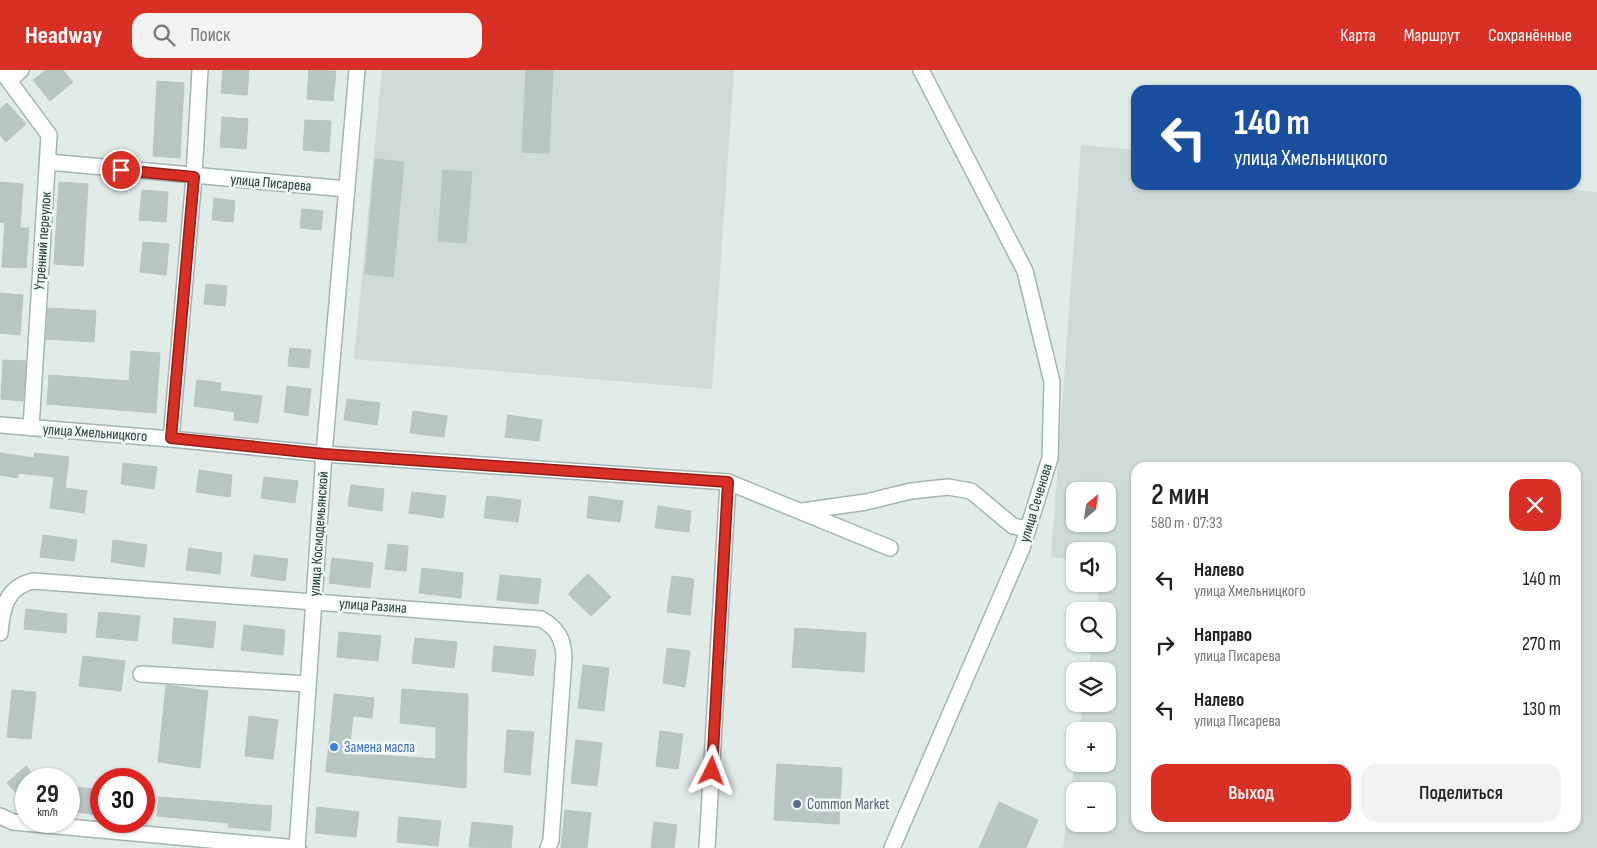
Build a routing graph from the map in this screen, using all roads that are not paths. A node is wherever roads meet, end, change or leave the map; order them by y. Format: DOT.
graph roads {
  1 [pos="200,70"];
  2 [pos="356,70"];
  3 [pos="921,70"];
  4 [pos="11,73"];
  5 [pos="48,162"];
  6 [pos="194,177"];
  7 [pos="347,189"];
  8 [pos="0,425"];
  9 [pos="31,428"];
  10 [pos="171,438"];
  11 [pos="324,454"];
  12 [pos="728,482"];
  13 [pos="798,512"];
  14 [pos="1028,530"];
  15 [pos="890,548"];
  16 [pos="314,601"];
  17 [pos="0,633"];
  18 [pos="141,674"];
  19 [pos="308,684"];
  20 [pos="0,816"];
  21 [pos="298,848"];
  22 [pos="548,848"];
  23 [pos="707,848"];
  24 [pos="892,848"];
  1 -- 6 [label="street"];
  2 -- 7 [label="street, улица Космодемьянской"];
  3 -- 14 [label="street, улица Сеченова"];
  4 -- 5 [label="street, Утренний переулок"];
  5 -- 6 [label="street, улица Писарева"];
  5 -- 9 [label="street, Утренний переулок"];
  6 -- 7 [label="street, улица Писарева"];
  6 -- 10 [label="street"];
  7 -- 11 [label="street, улица Космодемьянской"];
  8 -- 9 [label="street, улица Хмельницкого"];
  9 -- 10 [label="street, улица Хмельницкого"];
  10 -- 11 [label="street, улица Хмельницкого"];
  11 -- 12 [label="street, улица Хмельницкого"];
  11 -- 16 [label="street, улица Космодемьянской"];
  12 -- 13 [label="street, улица Хмельницкого"];
  12 -- 23 [label="street"];
  13 -- 14 [label="street"];
  13 -- 15 [label="street, улица Хмельницкого"];
  14 -- 24 [label="street, улица Сеченова"];
  16 -- 17 [label="street, улица Разина"];
  16 -- 19 [label="street, улица Космодемьянской"];
  16 -- 22 [label="street, улица Разина"];
  18 -- 19 [label="street"];
  19 -- 21 [label="street, улица Космодемьянской"];
  20 -- 21 [label="street"];
}
